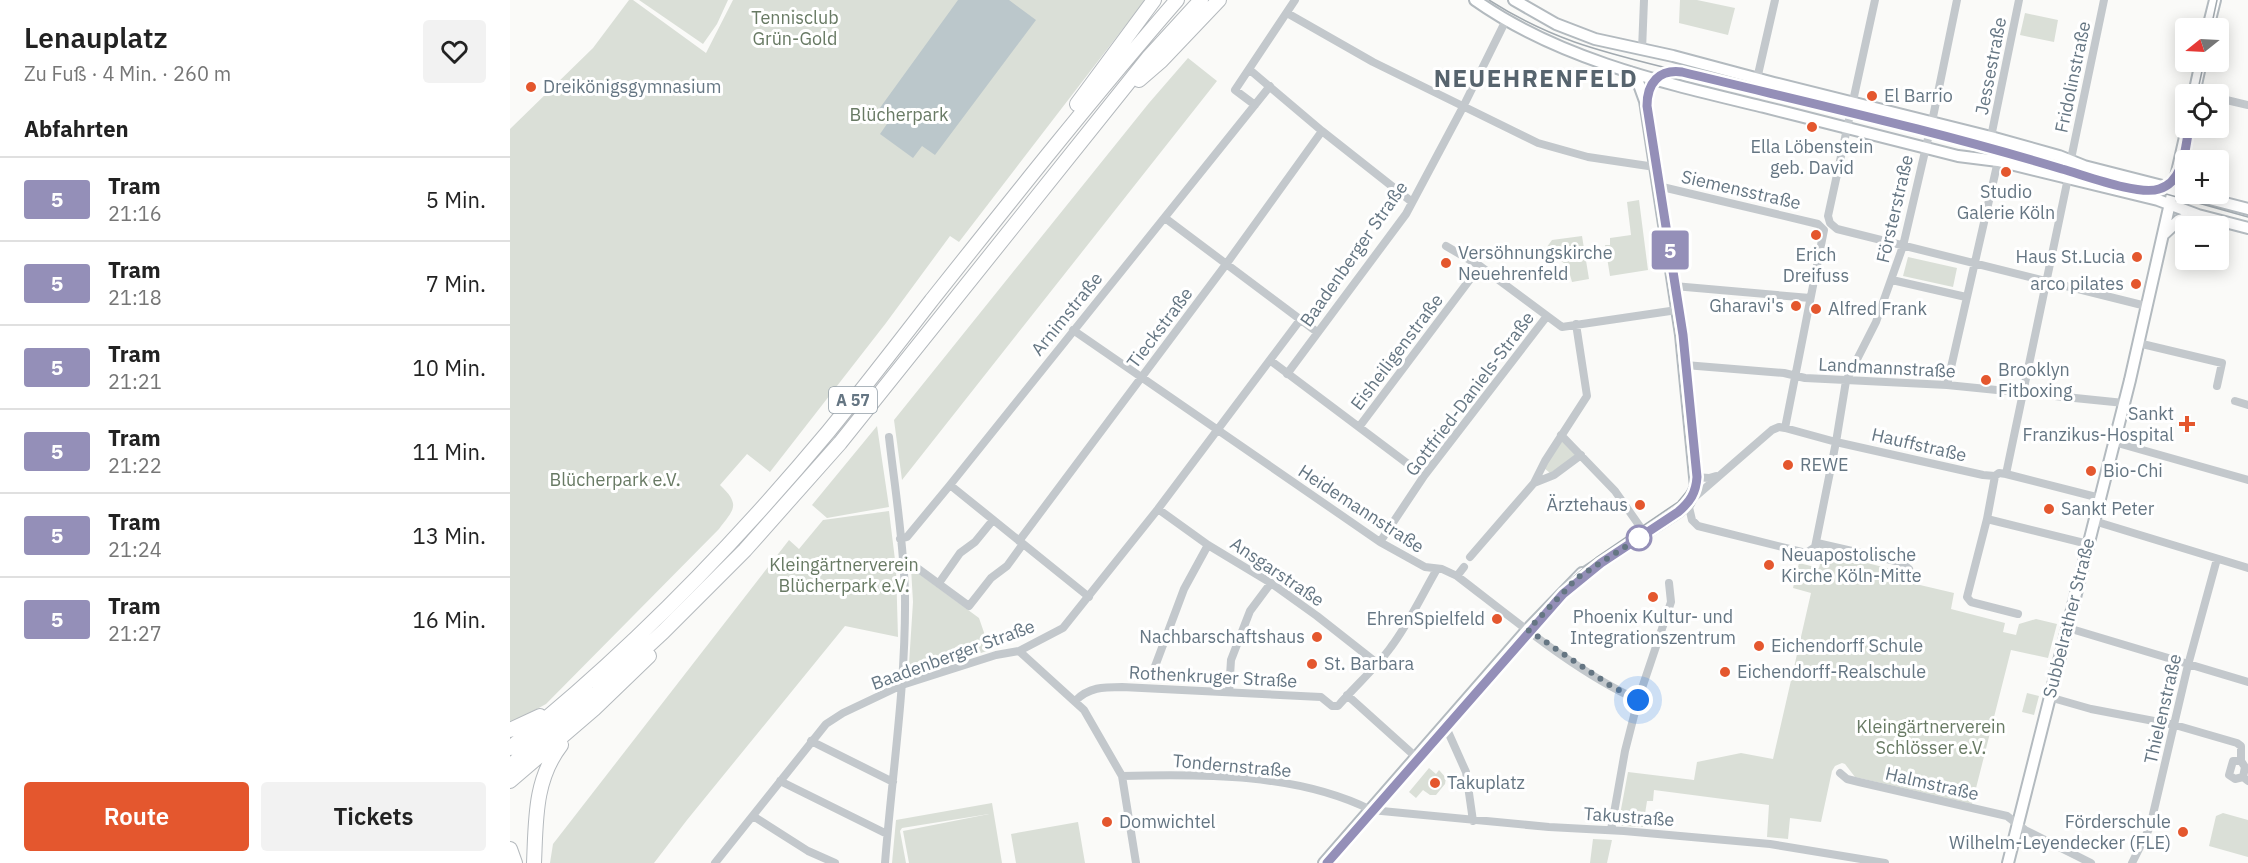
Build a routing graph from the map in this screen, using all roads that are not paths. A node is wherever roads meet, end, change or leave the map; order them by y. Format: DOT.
graph roads {
  1 [pos="1154,0"];
  2 [pos="1177,0"];
  3 [pos="1201,0"];
  4 [pos="1219,0"];
  5 [pos="1295,0"];
  6 [pos="1475,0"];
  7 [pos="1514,0"];
  8 [pos="1644,0"];
  9 [pos="1775,0"];
  10 [pos="1875,0"];
  11 [pos="1957,0"];
  12 [pos="2019,0"];
  13 [pos="2104,0"];
  14 [pos="2215,0"];
  15 [pos="1287,13"];
  16 [pos="2210,18"];
  17 [pos="1506,20"];
  18 [pos="1642,50"];
  19 [pos="1250,70"];
  20 [pos="1629,72"];
  21 [pos="1653,78"];
  22 [pos="1757,79"];
  23 [pos="1270,86"];
  24 [pos="1120,94"];
  25 [pos="1645,101"];
  26 [pos="2229,101"];
  27 [pos="1854,102"];
  28 [pos="1255,105"];
  29 [pos="2248,105"];
  30 [pos="1463,107"];
  31 [pos="1932,122"];
  32 [pos="1847,127"];
  33 [pos="1322,131"];
  34 [pos="1991,137"];
  35 [pos="2185,138"];
  36 [pos="1925,147"];
  37 [pos="2071,159"];
  38 [pos="1998,161"];
  39 [pos="1037,166"];
  40 [pos="1655,168"];
  41 [pos="2068,178"];
  42 [pos="1658,186"];
  43 [pos="2173,189"];
  44 [pos="1412,202"];
  45 [pos="2170,204"];
  46 [pos="2229,204"];
  47 [pos="2248,209"];
  48 [pos="2198,215"];
  49 [pos="1165,218"];
  50 [pos="2248,228"];
  51 [pos="2163,234"];
  52 [pos="1446,246"];
  53 [pos="1903,246"];
  54 [pos="1227,263"];
  55 [pos="1974,264"];
  56 [pos="1480,266"];
  57 [pos="1892,280"];
  58 [pos="2046,282"];
  59 [pos="1674,286"];
  60 [pos="1966,297"];
  61 [pos="1810,298"];
  62 [pos="2146,306"];
  63 [pos="1677,310"];
  64 [pos="1547,316"];
  65 [pos="1300,320"];
  66 [pos="1576,324"];
  67 [pos="1073,330"];
  68 [pos="1317,332"];
  69 [pos="2138,343"];
  70 [pos="1271,362"];
  71 [pos="1685,365"];
  72 [pos="1287,374"];
  73 [pos="1795,376"];
  74 [pos="1143,377"];
  75 [pos="1846,381"];
  76 [pos="1947,386"];
  77 [pos="2217,386"];
  78 [pos="2024,393"];
  79 [pos="2235,401"];
  80 [pos="2124,403"];
  81 [pos="2248,405"];
  82 [pos="1359,427"];
  83 [pos="1785,428"];
  84 [pos="1217,429"];
  85 [pos="1561,435"];
  86 [pos="889,437"];
  87 [pos="1836,442"];
  88 [pos="2114,442"];
  89 [pos="1581,455"];
  90 [pos="1721,474"];
  91 [pos="2006,474"];
  92 [pos="1424,476"];
  93 [pos="1995,476"];
  94 [pos="1695,477"];
  95 [pos="2248,480"];
  96 [pos="1534,483"];
  97 [pos="950,485"];
  98 [pos="2100,498"];
  99 [pos="1688,503"];
  100 [pos="1158,509"];
  101 [pos="1987,519"];
  102 [pos="993,520"];
  103 [pos="2094,521"];
  104 [pos="1641,528"];
  105 [pos="900,539"];
  106 [pos="1021,542"];
  107 [pos="1380,542"];
  108 [pos="1817,543"];
  109 [pos="2088,544"];
  110 [pos="1208,545"];
  111 [pos="1470,557"];
  112 [pos="2217,559"];
  113 [pos="903,560"];
  114 [pos="1464,567"];
  115 [pos="2248,568"];
  116 [pos="1437,569"];
  117 [pos="1909,569"];
  118 [pos="1457,576"];
  119 [pos="1577,578"];
  120 [pos="939,583"];
  121 [pos="1271,583"];
  122 [pos="1669,583"];
  123 [pos="1089,597"];
  124 [pos="2018,614"];
  125 [pos="2068,628"];
  126 [pos="1528,630"];
  127 [pos="663,632"];
  128 [pos="1019,651"];
  129 [pos="1378,664"];
  130 [pos="2188,665"];
  131 [pos="1154,669"];
  132 [pos="2248,682"];
  133 [pos="902,685"];
  134 [pos="1229,692"];
  135 [pos="1347,695"];
  136 [pos="2049,697"];
  137 [pos="1638,700"];
  138 [pos="1075,701"];
  139 [pos="566,702"];
  140 [pos="594,709"];
  141 [pos="1445,725"];
  142 [pos="2175,725"];
  143 [pos="510,730"];
  144 [pos="811,741"];
  145 [pos="510,748"];
  146 [pos="1416,757"];
  147 [pos="2241,762"];
  148 [pos="510,766"];
  149 [pos="1840,773"];
  150 [pos="1122,776"];
  151 [pos="2246,779"];
  152 [pos="510,781"];
  153 [pos="780,781"];
  154 [pos="893,782"];
  155 [pos="1371,810"];
  156 [pos="753,816"];
  157 [pos="1473,820"];
  158 [pos="2017,825"];
  159 [pos="1611,830"];
  160 [pos="887,834"];
  161 [pos="510,849"];
  162 [pos="514,863"];
  163 [pos="534,863"];
  164 [pos="715,863"];
  165 [pos="835,863"];
  166 [pos="885,863"];
  167 [pos="1136,863"];
  168 [pos="1324,863"];
  169 [pos="1885,863"];
  170 [pos="2008,863"];
  171 [pos="2091,863"];
  172 [pos="2132,863"];
  1 -- 39 [label="highway"];
  2 -- 39 [label="highway, A 57"];
  3 -- 24 [label="highway, A 57"];
  4 -- 24 [label="highway"];
  5 -- 15 [label="street"];
  6 -- 17 [label="main road"];
  7 -- 18 [label="main road"];
  8 -- 18 [label="street"];
  9 -- 22 [label="street"];
  10 -- 27 [label="street"];
  11 -- 31 [label="street, Försterstraße"];
  12 -- 34 [label="street, Jessestraße"];
  13 -- 37 [label="street, Fridolinstraße"];
  14 -- 16 [label="main road"];
  15 -- 19 [label="street"];
  15 -- 30 [label="street"];
  17 -- 20 [label="main road"];
  17 -- 30 [label="street, Baadenberger Straße"];
  18 -- 22 [label="main road"];
  19 -- 23 [label="street"];
  19 -- 28 [label="street"];
  20 -- 21 [label="main road"];
  20 -- 25 [label="main road"];
  21 -- 25 [label="main road"];
  21 -- 32 [label="main road"];
  22 -- 27 [label="main road"];
  23 -- 28 [label="street, Arnimstraße"];
  23 -- 33 [label="street"];
  24 -- 127 [label="highway, A 57"];
  25 -- 40 [label="main road"];
  26 -- 29 [label="street"];
  27 -- 31 [label="main road"];
  27 -- 32 [label="street"];
  28 -- 49 [label="street, Arnimstraße"];
  30 -- 40 [label="street"];
  30 -- 44 [label="street, Baadenberger Straße"];
  31 -- 34 [label="main road"];
  31 -- 36 [label="street, Försterstraße"];
  32 -- 36 [label="main road"];
  32 -- 53 [label="street"];
  33 -- 44 [label="street"];
  33 -- 54 [label="street, Tieckstraße"];
  34 -- 37 [label="main road"];
  35 -- 43 [label="main road, Subbelrather Straße"];
  36 -- 38 [label="main road"];
  36 -- 53 [label="street, Försterstraße"];
  37 -- 43 [label="main road"];
  38 -- 41 [label="main road"];
  38 -- 55 [label="street"];
  39 -- 139 [label="highway, A 57"];
  40 -- 42 [label="main road"];
  41 -- 45 [label="main road"];
  41 -- 58 [label="street"];
  42 -- 59 [label="main road"];
  42 -- 61 [label="street, Siemensstraße"];
  43 -- 45 [label="main road, Subbelrather Straße"];
  44 -- 68 [label="street, Baadenberger Straße"];
  45 -- 48 [label="main road"];
  45 -- 51 [label="main road, Subbelrather Straße"];
  46 -- 47 [label="main road"];
  48 -- 50 [label="main road"];
  48 -- 51 [label="main road"];
  49 -- 54 [label="street"];
  49 -- 67 [label="street, Arnimstraße"];
  51 -- 62 [label="main road, Subbelrather Straße"];
  52 -- 56 [label="street"];
  53 -- 55 [label="street"];
  53 -- 57 [label="street, Försterstraße"];
  54 -- 65 [label="street"];
  54 -- 74 [label="street, Tieckstraße"];
  55 -- 58 [label="street"];
  55 -- 60 [label="street"];
  56 -- 64 [label="street"];
  56 -- 82 [label="street, Eisheiligenstraße"];
  57 -- 60 [label="street"];
  57 -- 75 [label="street, Försterstraße"];
  58 -- 62 [label="street"];
  58 -- 78 [label="street"];
  59 -- 61 [label="street"];
  59 -- 63 [label="main road"];
  60 -- 76 [label="street"];
  61 -- 73 [label="street"];
  62 -- 69 [label="main road, Subbelrather Straße"];
  63 -- 66 [label="street, Gottfried-Daniels-Straße"];
  63 -- 71 [label="main road"];
  64 -- 66 [label="street, Gottfried-Daniels-Straße"];
  64 -- 92 [label="street, Gottfried-Daniels-Straße"];
  65 -- 68 [label="street"];
  65 -- 70 [label="street, Baadenberger Straße"];
  66 -- 85 [label="street"];
  67 -- 74 [label="street, Heidemannstraße"];
  67 -- 97 [label="street, Arnimstraße"];
  68 -- 72 [label="street, Baadenberger Straße"];
  69 -- 77 [label="street"];
  69 -- 80 [label="main road, Subbelrather Straße"];
  70 -- 72 [label="street"];
  70 -- 84 [label="street, Baadenberger Straße"];
  71 -- 73 [label="street, Landmannstraße"];
  71 -- 94 [label="main road"];
  72 -- 82 [label="street"];
  73 -- 75 [label="street, Landmannstraße"];
  73 -- 83 [label="street"];
  74 -- 84 [label="street, Heidemannstraße"];
  74 -- 106 [label="street, Tieckstraße"];
  75 -- 76 [label="street, Landmannstraße"];
  75 -- 87 [label="street, Försterstraße"];
  76 -- 78 [label="street, Landmannstraße"];
  78 -- 80 [label="street, Landmannstraße"];
  78 -- 91 [label="street"];
  79 -- 81 [label="street"];
  80 -- 88 [label="main road, Subbelrather Straße"];
  82 -- 92 [label="street"];
  83 -- 87 [label="street, Hauffstraße"];
  83 -- 90 [label="street"];
  84 -- 100 [label="street, Baadenberger Straße"];
  84 -- 107 [label="street, Heidemannstraße"];
  85 -- 89 [label="street"];
  85 -- 96 [label="street"];
  86 -- 105 [label="street"];
  87 -- 93 [label="street, Hauffstraße"];
  87 -- 108 [label="street, Försterstraße"];
  88 -- 95 [label="street"];
  88 -- 98 [label="main road, Subbelrather Straße"];
  89 -- 96 [label="street"];
  89 -- 104 [label="street"];
  90 -- 94 [label="street"];
  90 -- 99 [label="street"];
  91 -- 93 [label="street, Hauffstraße"];
  91 -- 98 [label="street"];
  92 -- 107 [label="street, Gottfried-Daniels-Straße"];
  93 -- 101 [label="street"];
  94 -- 99 [label="main road"];
  94 -- 104 [label="main road"];
  96 -- 111 [label="street"];
  97 -- 102 [label="street"];
  97 -- 105 [label="street, Arnimstraße"];
  98 -- 103 [label="main road, Subbelrather Straße"];
  99 -- 108 [label="street"];
  99 -- 119 [label="main road"];
  100 -- 110 [label="street, Ansgarstraße"];
  100 -- 123 [label="street, Baadenberger Straße"];
  101 -- 109 [label="street"];
  101 -- 124 [label="street"];
  102 -- 106 [label="street"];
  102 -- 120 [label="street"];
  103 -- 109 [label="main road, Subbelrather Straße"];
  103 -- 112 [label="street"];
  104 -- 119 [label="main road"];
  105 -- 113 [label="street"];
  106 -- 120 [label="street, Tieckstraße"];
  106 -- 123 [label="street"];
  107 -- 116 [label="street, Heidemannstraße"];
  108 -- 117 [label="street"];
  109 -- 125 [label="main road, Subbelrather Straße"];
  110 -- 121 [label="street, Ansgarstraße"];
  110 -- 131 [label="street"];
  112 -- 115 [label="street"];
  112 -- 130 [label="street, Thielenstraße"];
  113 -- 120 [label="street"];
  113 -- 133 [label="street"];
  114 -- 118 [label="street"];
  116 -- 118 [label="street, Heidemannstraße"];
  116 -- 129 [label="street"];
  118 -- 126 [label="street, Heidemannstraße"];
  119 -- 126 [label="main road"];
  121 -- 129 [label="street, Ansgarstraße"];
  121 -- 134 [label="street"];
  122 -- 137 [label="street"];
  123 -- 128 [label="street, Baadenberger Straße"];
  125 -- 130 [label="street"];
  125 -- 136 [label="main road, Subbelrather Straße"];
  126 -- 137 [label="street, Heidemannstraße"];
  126 -- 141 [label="main road"];
  127 -- 140 [label="highway"];
  127 -- 148 [label="highway, A 57"];
  128 -- 133 [label="street, Baadenberger Straße"];
  128 -- 138 [label="street"];
  129 -- 135 [label="street"];
  130 -- 132 [label="street"];
  130 -- 142 [label="street, Thielenstraße"];
  133 -- 144 [label="street, Baadenberger Straße"];
  133 -- 154 [label="street"];
  134 -- 135 [label="street, Rothenkruger Straße"];
  134 -- 138 [label="street, Rothenkruger Straße"];
  135 -- 146 [label="street"];
  136 -- 142 [label="street"];
  136 -- 158 [label="main road, Subbelrather Straße"];
  137 -- 159 [label="street"];
  138 -- 150 [label="street"];
  139 -- 143 [label="highway"];
  139 -- 145 [label="highway, A 57"];
  140 -- 152 [label="highway"];
  140 -- 163 [label="highway"];
  141 -- 146 [label="main road"];
  141 -- 157 [label="street"];
  142 -- 147 [label="street"];
  142 -- 172 [label="street, Thielenstraße"];
  144 -- 153 [label="street, Baadenberger Straße"];
  144 -- 154 [label="street"];
  146 -- 155 [label="main road"];
  147 -- 151 [label="street"];
  147 -- 151 [label="street"];
  149 -- 158 [label="street, Halmstraße"];
  150 -- 155 [label="street, Tondernstraße"];
  150 -- 167 [label="street"];
  153 -- 156 [label="street, Baadenberger Straße"];
  153 -- 160 [label="street"];
  154 -- 160 [label="street"];
  155 -- 157 [label="street, Takustraße"];
  155 -- 168 [label="main road"];
  156 -- 164 [label="street, Baadenberger Straße"];
  156 -- 165 [label="street"];
  157 -- 159 [label="street, Takustraße"];
  158 -- 170 [label="main road, Subbelrather Straße"];
  158 -- 171 [label="street, Halmstraße"];
  159 -- 169 [label="street, Takustraße"];
  160 -- 166 [label="street"];
  161 -- 162 [label="highway"];
}
